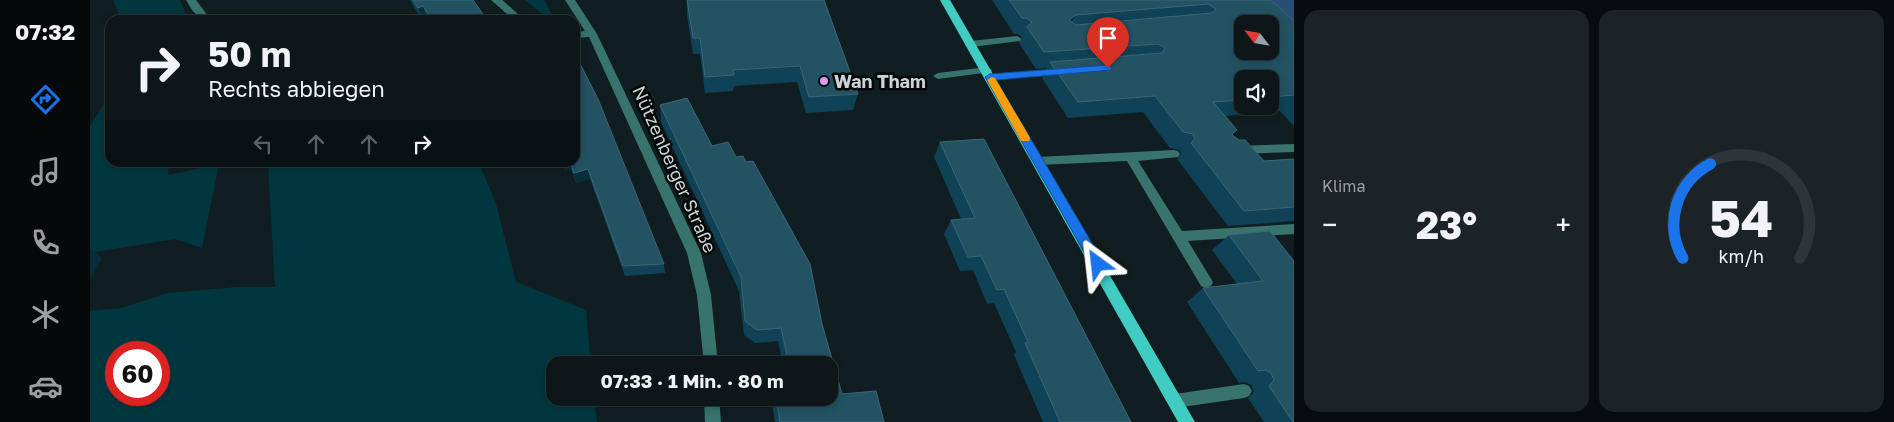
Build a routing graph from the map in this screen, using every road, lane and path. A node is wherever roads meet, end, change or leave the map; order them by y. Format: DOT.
graph roads {
  1 [pos="191,0"];
  2 [pos="496,0"];
  3 [pos="570,0"];
  4 [pos="945,0"];
  5 [pos="201,15"];
  6 [pos="514,15"];
  7 [pos="580,15"];
  8 [pos="580,15"];
  9 [pos="592,34"];
  10 [pos="580,35"];
  11 [pos="1017,40"];
  12 [pos="971,44"];
  13 [pos="1068,71"];
  14 [pos="988,74"];
  15 [pos="938,76"];
  16 [pos="1294,148"];
  17 [pos="1225,150"];
  18 [pos="1174,154"];
  19 [pos="1130,158"];
  20 [pos="1038,161"];
  21 [pos="1294,229"];
  22 [pos="1178,236"];
  23 [pos="1206,282"];
  24 [pos="710,356"];
  25 [pos="1244,391"];
  26 [pos="1175,401"];
  27 [pos="712,406"];
  28 [pos="713,422"];
  29 [pos="1187,422"];
  1 -- 5 [label="street"];
  2 -- 6 [label="street"];
  3 -- 8 [label="street, Nützenberger Straße"];
  4 -- 12 [label="main road"];
  7 -- 9 [label="street, Nützenberger Straße"];
  9 -- 10 [label="street"];
  9 -- 24 [label="street, Nützenberger Straße"];
  11 -- 12 [label="street"];
  12 -- 14 [label="main road"];
  13 -- 14 [label="street"];
  14 -- 15 [label="street"];
  14 -- 20 [label="main road"];
  16 -- 17 [label="street"];
  18 -- 19 [label="street"];
  19 -- 20 [label="street"];
  19 -- 22 [label="street"];
  20 -- 26 [label="main road"];
  21 -- 22 [label="street"];
  22 -- 23 [label="street"];
  25 -- 26 [label="street"];
  26 -- 29 [label="main road"];
  27 -- 28 [label="street"];
}
